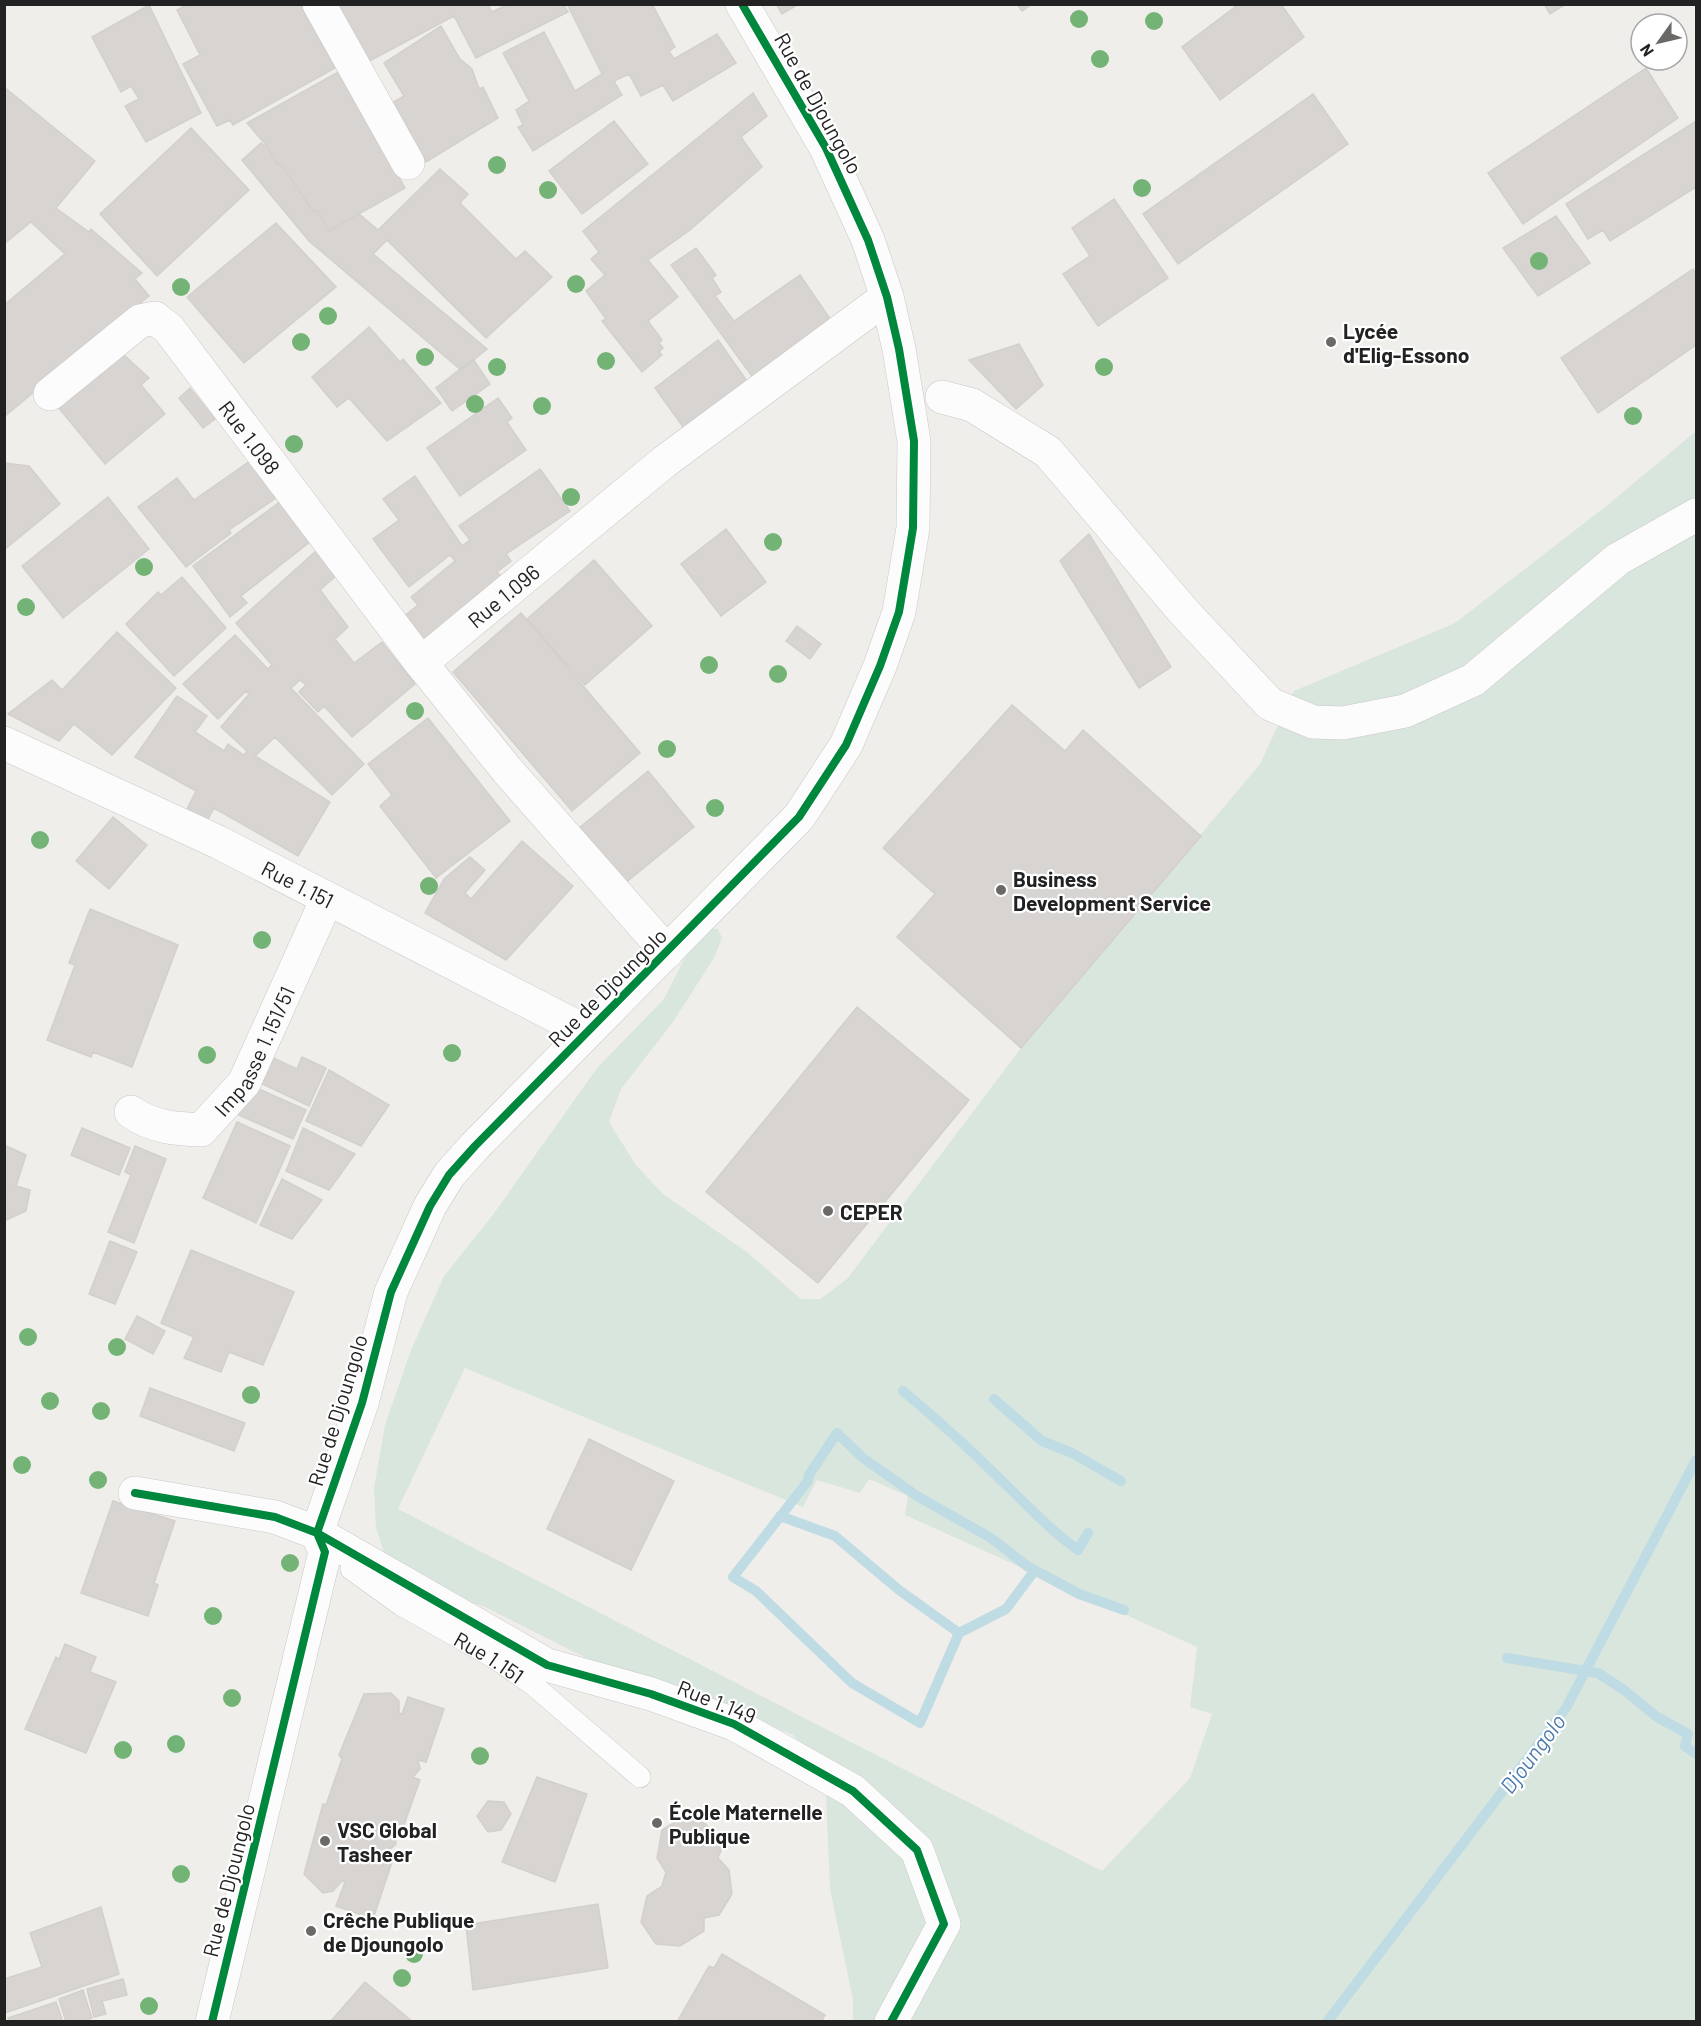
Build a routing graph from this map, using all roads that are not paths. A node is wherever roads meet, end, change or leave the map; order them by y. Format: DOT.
graph roads {
  1 [pos="319,4"];
  2 [pos="742,4"];
  3 [pos="408,163"];
  4 [pos="887,297"];
  5 [pos="50,394"];
  6 [pos="942,397"];
  7 [pos="1696,515"];
  8 [pos="421,663"];
  9 [pos="4,743"];
  10 [pos="327,899"];
  11 [pos="668,952"];
  12 [pos="587,1032"];
  13 [pos="131,1112"];
  14 [pos="135,1492"];
  15 [pos="321,1542"];
  16 [pos="640,1777"];
  17 [pos="212,2022"];
  18 [pos="891,2022"];
  1 -- 3 [label="street"];
  2 -- 4 [label="street, Rue de Djoungolo"];
  4 -- 8 [label="street, Rue 1.096"];
  4 -- 11 [label="street, Rue de Djoungolo"];
  5 -- 8 [label="street, Rue 1.098"];
  6 -- 7 [label="street"];
  8 -- 11 [label="street"];
  9 -- 10 [label="street, Rue 1.151"];
  10 -- 12 [label="street, Rue 1.151"];
  10 -- 13 [label="street, Impasse 1.151/51"];
  11 -- 12 [label="street, Rue de Djoungolo"];
  12 -- 15 [label="street, Rue de Djoungolo"];
  14 -- 15 [label="street, Rue 1.149"];
  15 -- 16 [label="lane, Rue 1.151"];
  15 -- 17 [label="street, Rue de Djoungolo"];
  15 -- 18 [label="street, Rue 1.149"];
}
